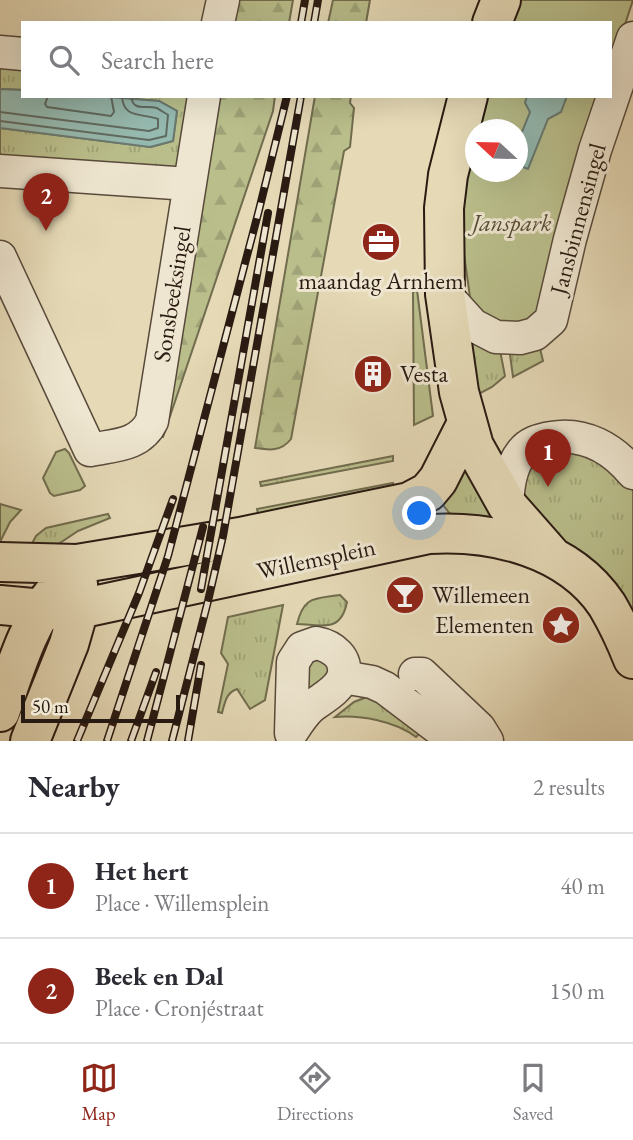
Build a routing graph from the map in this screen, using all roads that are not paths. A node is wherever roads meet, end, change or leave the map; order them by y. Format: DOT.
graph roads {
  1 [pos="223,0"];
  2 [pos="501,0"];
  3 [pos="218,21"];
  4 [pos="493,21"];
  5 [pos="633,38"];
  6 [pos="0,52"];
  7 [pos="21,54"];
  8 [pos="204,98"];
  9 [pos="468,98"];
  10 [pos="0,171"];
  11 [pos="189,184"];
  12 [pos="0,257"];
  13 [pos="445,294"];
  14 [pos="464,441"];
  15 [pos="633,473"];
  16 [pos="507,505"];
  17 [pos="552,556"];
  18 [pos="0,562"];
  19 [pos="77,564"];
  20 [pos="0,607"];
  21 [pos="79,609"];
  22 [pos="41,610"];
  23 [pos="20,655"];
  24 [pos="633,659"];
  25 [pos="343,677"];
  26 [pos="397,682"];
  27 [pos="0,712"];
  28 [pos="290,737"];
  29 [pos="30,741"];
  30 [pos="455,741"];
  31 [pos="486,741"];
  1 -- 3 [label="street"];
  2 -- 4 [label="main road"];
  5 -- 13 [label="street, Jansbinnensingel"];
  6 -- 7 [label="street"];
  8 -- 11 [label="street, Sonsbeeksingel"];
  9 -- 13 [label="main road"];
  10 -- 11 [label="street"];
  11 -- 12 [label="street, Sonsbeeksingel"];
  13 -- 14 [label="main road"];
  14 -- 16 [label="main road, Willemsplein"];
  14 -- 19 [label="main road, Willemsplein"];
  15 -- 16 [label="street"];
  16 -- 17 [label="main road, Willemsplein"];
  17 -- 21 [label="main road, Willemsplein"];
  17 -- 24 [label="main road, Willemsplein"];
  18 -- 19 [label="main road, Willemsplein"];
  19 -- 21 [label="main road"];
  19 -- 22 [label="main road"];
  20 -- 22 [label="main road, Willemsplein"];
  20 -- 23 [label="main road"];
  21 -- 22 [label="main road, Willemsplein"];
  21 -- 29 [label="main road"];
  22 -- 23 [label="main road"];
  23 -- 27 [label="main road"];
  25 -- 26 [label="street"];
  25 -- 28 [label="street"];
  25 -- 28 [label="street"];
  26 -- 30 [label="street"];
  26 -- 31 [label="street"];
}
